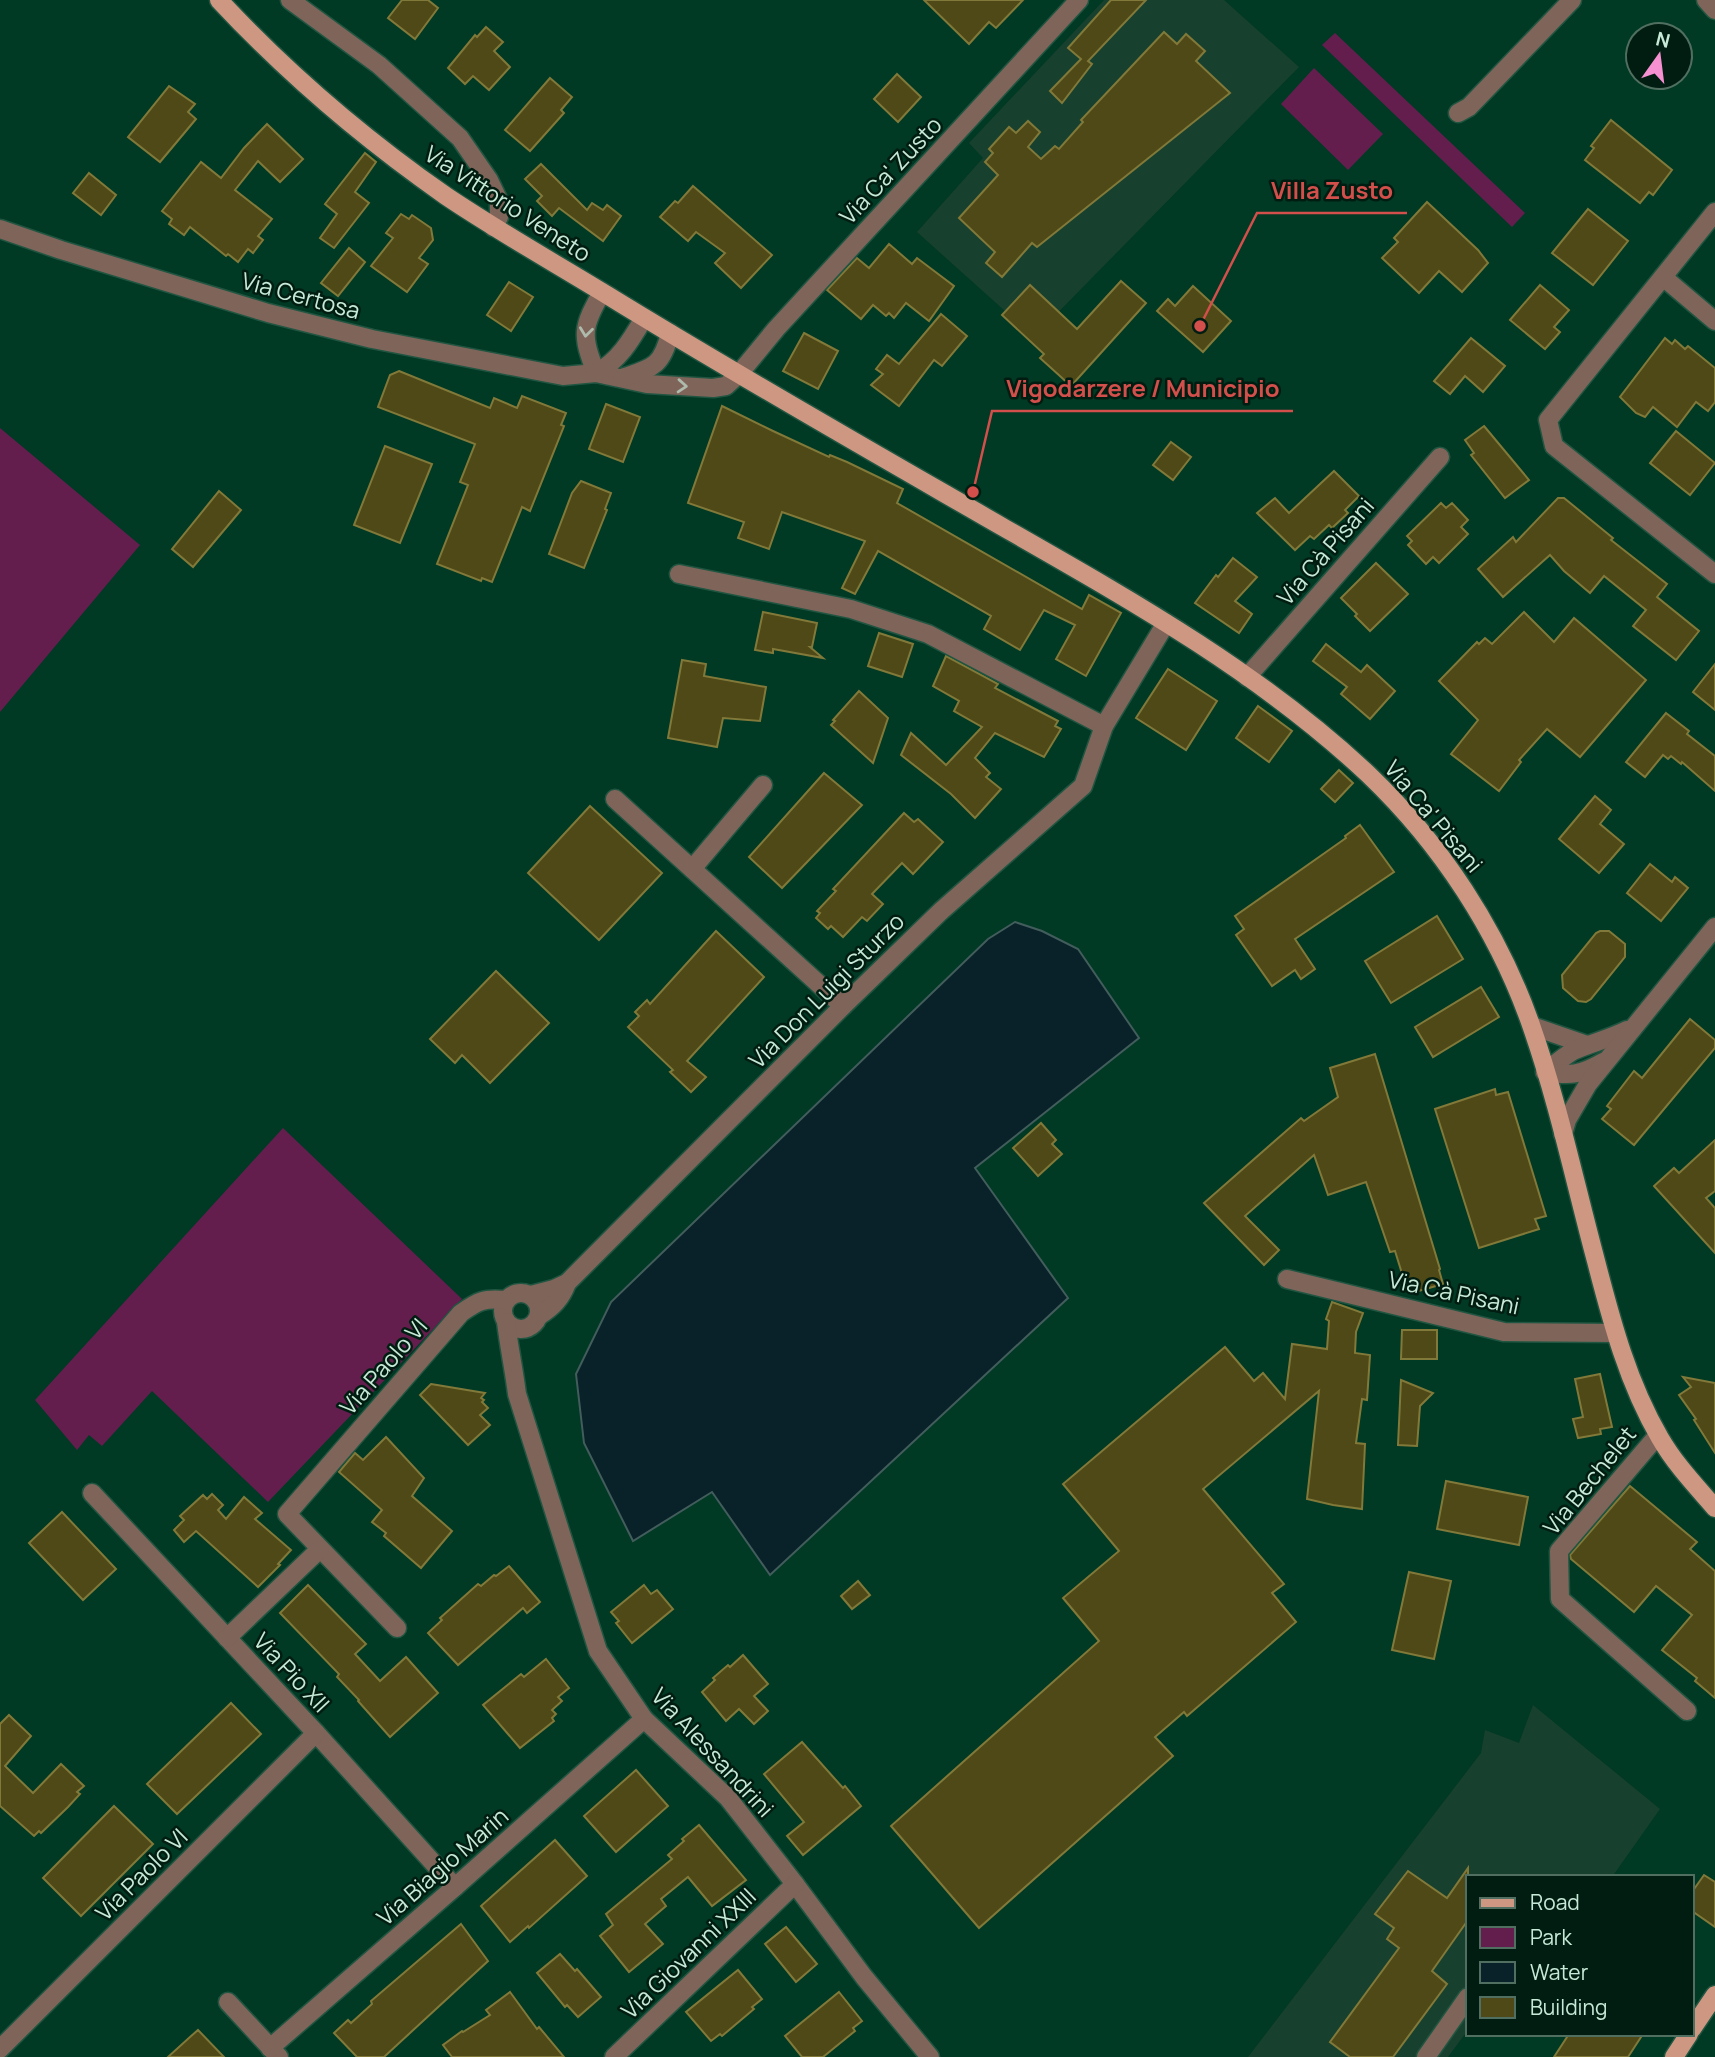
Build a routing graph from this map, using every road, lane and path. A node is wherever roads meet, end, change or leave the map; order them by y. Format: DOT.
graph roads {
  1 [pos="219,0"];
  2 [pos="290,0"];
  3 [pos="1079,0"];
  4 [pos="1572,0"];
  5 [pos="1706,0"];
  6 [pos="1715,10"];
  7 [pos="1458,113"];
  8 [pos="1715,212"];
  9 [pos="493,227"];
  10 [pos="0,229"];
  11 [pos="1662,277"];
  12 [pos="602,292"];
  13 [pos="644,318"];
  14 [pos="1715,321"];
  15 [pos="670,333"];
  16 [pos="596,373"];
  17 [pos="739,374"];
  18 [pos="622,378"];
  19 [pos="799,410"];
  20 [pos="1440,457"];
  21 [pos="679,574"];
  22 [pos="1715,574"];
  23 [pos="1166,623"];
  24 [pos="1247,677"];
  25 [pos="1104,726"];
  26 [pos="763,785"];
  27 [pos="615,799"];
  28 [pos="692,869"];
  29 [pos="1715,927"];
  30 [pos="843,1006"];
  31 [pos="1532,1026"];
  32 [pos="1633,1027"];
  33 [pos="1587,1045"];
  34 [pos="1606,1061"];
  35 [pos="1545,1072"];
  36 [pos="1563,1134"];
  37 [pos="1287,1279"];
  38 [pos="567,1283"];
  39 [pos="531,1295"];
  40 [pos="505,1300"];
  41 [pos="506,1322"];
  42 [pos="533,1322"];
  43 [pos="1615,1333"];
  44 [pos="513,1361"];
  45 [pos="1658,1435"];
  46 [pos="92,1493"];
  47 [pos="1715,1508"];
  48 [pos="320,1549"];
  49 [pos="397,1628"];
  50 [pos="226,1638"];
  51 [pos="1687,1711"];
  52 [pos="644,1719"];
  53 [pos="316,1733"];
  54 [pos="796,1884"];
  55 [pos="455,1887"];
  56 [pos="1715,1995"];
  57 [pos="1466,2000"];
  58 [pos="228,2002"];
  59 [pos="1694,2026"];
  60 [pos="1688,2036"];
  61 [pos="0,2049"];
  62 [pos="274,2052"];
  63 [pos="614,2057"];
  64 [pos="930,2057"];
  65 [pos="1426,2057"];
  66 [pos="1674,2057"];
  1 -- 9 [label="main road, Via Vittorio Veneto"];
  2 -- 9 [label="street"];
  3 -- 17 [label="street, Via Ca' Zusto"];
  4 -- 7 [label="street"];
  5 -- 6 [label="street"];
  8 -- 11 [label="street"];
  9 -- 12 [label="main road, Via Vittorio Veneto"];
  10 -- 16 [label="street, Via Certosa"];
  11 -- 14 [label="street"];
  11 -- 22 [label="street"];
  12 -- 13 [label="main road, Via Vittorio Veneto"];
  12 -- 16 [label="street, one-way"];
  13 -- 15 [label="main road, Via Vittorio Veneto"];
  13 -- 16 [label="street"];
  15 -- 17 [label="main road, Via Vittorio Veneto"];
  15 -- 18 [label="street"];
  16 -- 18 [label="street, Via Certosa"];
  18 -- 17 [label="street, Via Certosa, one-way"];
  17 -- 19 [label="main road, Via Vittorio Veneto"];
  19 -- 23 [label="main road, Via Ca' Pisani"];
  20 -- 24 [label="street, Via Cà Pisani"];
  21 -- 25 [label="street"];
  23 -- 24 [label="main road, Via Ca' Pisani"];
  23 -- 25 [label="street, Via Don Luigi Sturzo"];
  24 -- 31 [label="main road, Via Ca' Pisani"];
  25 -- 30 [label="street, Via Don Luigi Sturzo"];
  26 -- 28 [label="street"];
  27 -- 28 [label="street"];
  28 -- 30 [label="street"];
  29 -- 32 [label="street"];
  30 -- 38 [label="street, Via Don Luigi Sturzo"];
  31 -- 33 [label="street"];
  31 -- 35 [label="main road, Via Ca' Pisani"];
  32 -- 33 [label="street"];
  32 -- 34 [label="street"];
  33 -- 35 [label="street"];
  34 -- 35 [label="street"];
  34 -- 36 [label="street"];
  35 -- 36 [label="main road, Via Ca' Pisani"];
  36 -- 43 [label="main road, Via Ca' Pisani"];
  37 -- 43 [label="street, Via Cà Pisani"];
  38 -- 39 [label="street, Via Don Luigi Sturzo"];
  38 -- 42 [label="street, Via Don Luigi Sturzo"];
  39 -- 40 [label="street"];
  39 -- 42 [label="street"];
  40 -- 41 [label="street"];
  40 -- 48 [label="street, Via Paolo VI"];
  41 -- 42 [label="street"];
  41 -- 44 [label="street, Via Alessandrini"];
  42 -- 44 [label="street, Via Alessandrini"];
  43 -- 45 [label="main road, Via Ca' Pisani"];
  44 -- 52 [label="street, Via Alessandrini"];
  45 -- 47 [label="main road, Via Ca' Pisani"];
  45 -- 51 [label="street, Via Bechelet"];
  46 -- 50 [label="street, Via Pio XII"];
  48 -- 49 [label="street, Via Paolo VI"];
  48 -- 50 [label="street"];
  50 -- 53 [label="street, Via Pio XII"];
  52 -- 54 [label="street, Via Alessandrini"];
  52 -- 55 [label="street, Via Biagio Marin"];
  53 -- 55 [label="street, Via Pio XII"];
  53 -- 61 [label="street, Via Paolo VI"];
  54 -- 63 [label="street, Via Giovanni XXIII"];
  54 -- 64 [label="street, Via Alessandrini"];
  55 -- 62 [label="street, Via Biagio Marin"];
  56 -- 59 [label="main road"];
  57 -- 65 [label="street"];
  58 -- 62 [label="street, Via Biagio Marin"];
  60 -- 66 [label="main road"];
}
